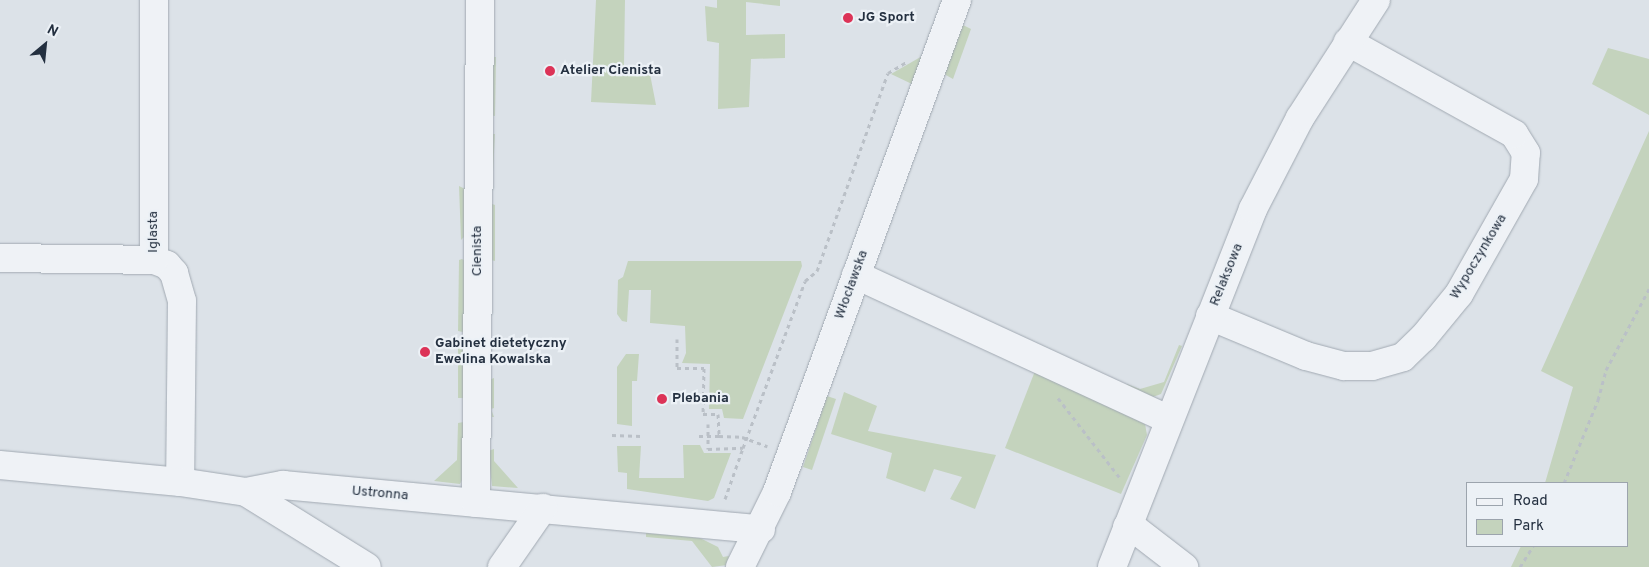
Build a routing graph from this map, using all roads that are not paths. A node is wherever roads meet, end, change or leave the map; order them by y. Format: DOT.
graph roads {
  1 [pos="154,0"];
  2 [pos="480,0"];
  3 [pos="957,0"];
  4 [pos="1376,0"];
  5 [pos="1348,42"];
  6 [pos="0,258"];
  7 [pos="154,260"];
  8 [pos="856,275"];
  9 [pos="1210,316"];
  10 [pos="1168,419"];
  11 [pos="0,465"];
  12 [pos="180,482"];
  13 [pos="246,492"];
  14 [pos="476,503"];
  15 [pos="543,508"];
  16 [pos="1127,527"];
  17 [pos="761,529"];
  18 [pos="367,567"];
  19 [pos="502,567"];
  20 [pos="740,567"];
  21 [pos="1112,567"];
  22 [pos="1184,567"];
  1 -- 7 [label="street, Iglasta"];
  2 -- 14 [label="street, Cienista"];
  3 -- 8 [label="street, Włocławska"];
  4 -- 5 [label="street, Relaksowa"];
  5 -- 9 [label="street, Relaksowa"];
  5 -- 9 [label="street, Wypoczynkowa"];
  6 -- 7 [label="street"];
  7 -- 12 [label="street, Iglasta"];
  8 -- 10 [label="street"];
  8 -- 17 [label="street, Włocławska"];
  9 -- 10 [label="street, Relaksowa"];
  10 -- 16 [label="street, Relaksowa"];
  11 -- 12 [label="street, Ustronna"];
  12 -- 13 [label="street, Ustronna"];
  13 -- 14 [label="street, Ustronna"];
  13 -- 18 [label="street"];
  14 -- 15 [label="street, Ustronna"];
  15 -- 17 [label="street, Ustronna"];
  15 -- 19 [label="street"];
  16 -- 21 [label="street, Relaksowa"];
  16 -- 22 [label="street"];
  17 -- 20 [label="street, Włocławska"];
}
